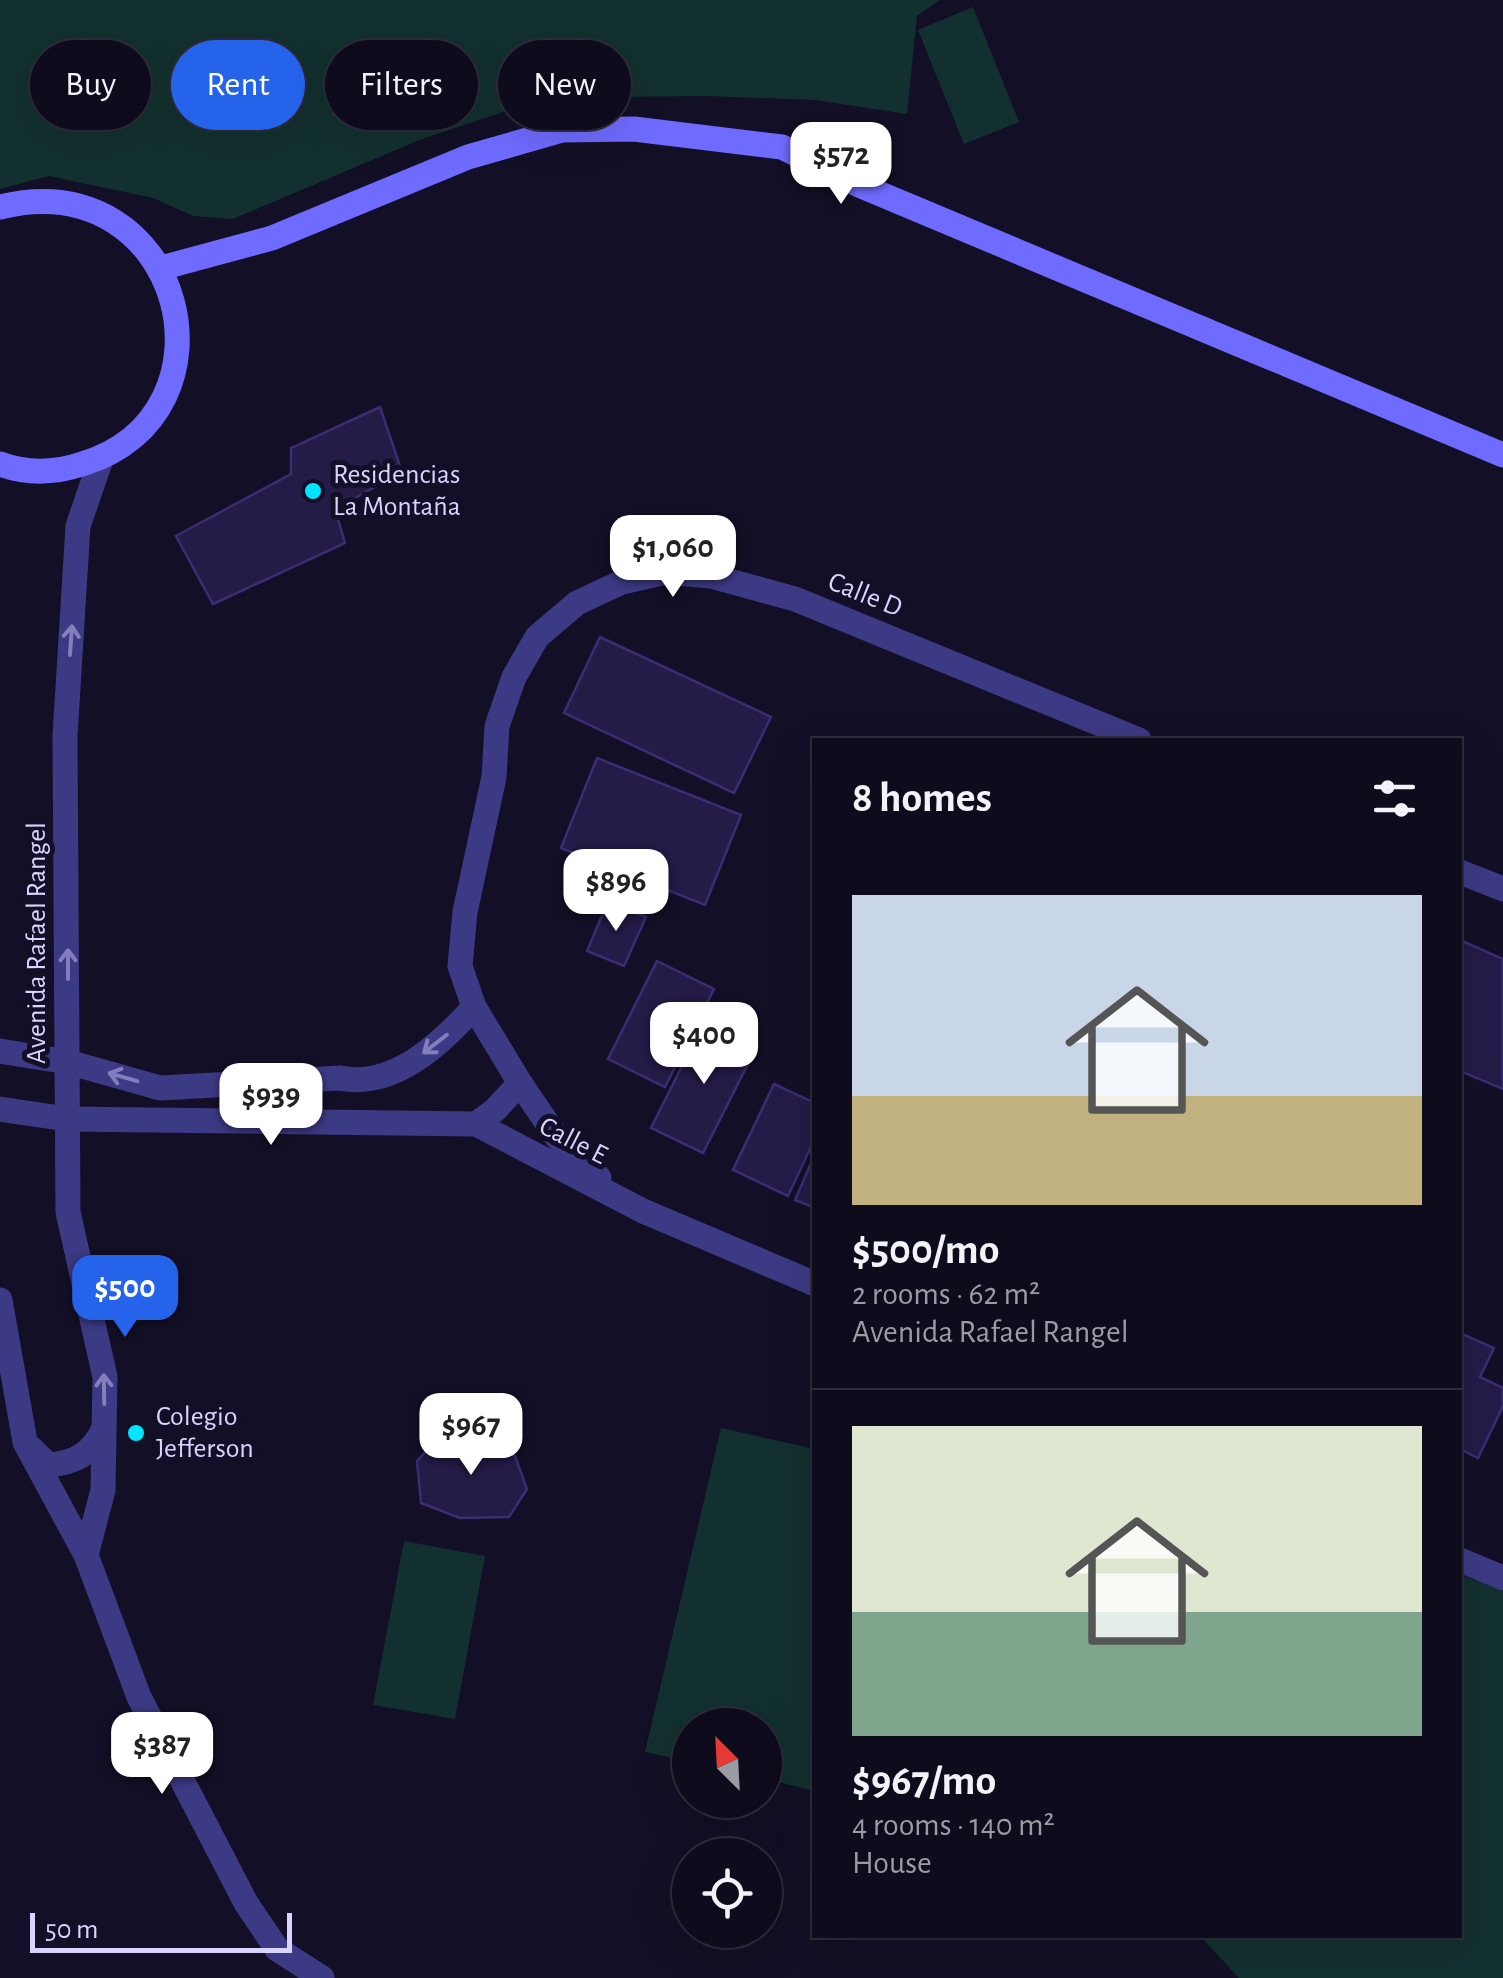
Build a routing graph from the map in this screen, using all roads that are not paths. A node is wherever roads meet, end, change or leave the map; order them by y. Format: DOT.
graph roads {
  1 [pos="0,208"];
  2 [pos="161,268"];
  3 [pos="1503,454"];
  4 [pos="101,458"];
  5 [pos="0,464"];
  6 [pos="1134,738"];
  7 [pos="1462,873"];
  8 [pos="1503,889"];
  9 [pos="474,1007"];
  10 [pos="0,1051"];
  11 [pos="68,1062"];
  12 [pos="520,1083"];
  13 [pos="0,1109"];
  14 [pos="68,1119"];
  15 [pos="476,1124"];
  16 [pos="643,1210"];
  17 [pos="812,1283"];
  18 [pos="0,1300"];
  19 [pos="104,1428"];
  20 [pos="25,1442"];
  21 [pos="86,1555"];
  22 [pos="1462,1561"];
  23 [pos="1503,1578"];
  24 [pos="322,1978"];
  1 -- 2 [label="street"];
  2 -- 3 [label="street"];
  2 -- 4 [label="street"];
  4 -- 5 [label="street"];
  11 -- 4 [label="street, Avenida Rafael Rangel, one-way"];
  6 -- 9 [label="street, Calle D"];
  7 -- 8 [label="street"];
  9 -- 11 [label="street, one-way"];
  9 -- 12 [label="street, Calle D"];
  10 -- 11 [label="street"];
  11 -- 14 [label="street, Avenida Rafael Rangel"];
  12 -- 15 [label="street"];
  12 -- 16 [label="street, Calle E"];
  13 -- 14 [label="street"];
  14 -- 15 [label="street"];
  19 -- 14 [label="street, Avenida Rafael Rangel, one-way"];
  15 -- 16 [label="street, Calle E"];
  16 -- 17 [label="street, Calle E"];
  18 -- 20 [label="street"];
  19 -- 20 [label="street"];
  19 -- 21 [label="street, Avenida Rafael Rangel"];
  20 -- 21 [label="street"];
  21 -- 24 [label="street"];
  22 -- 23 [label="street"];
}
